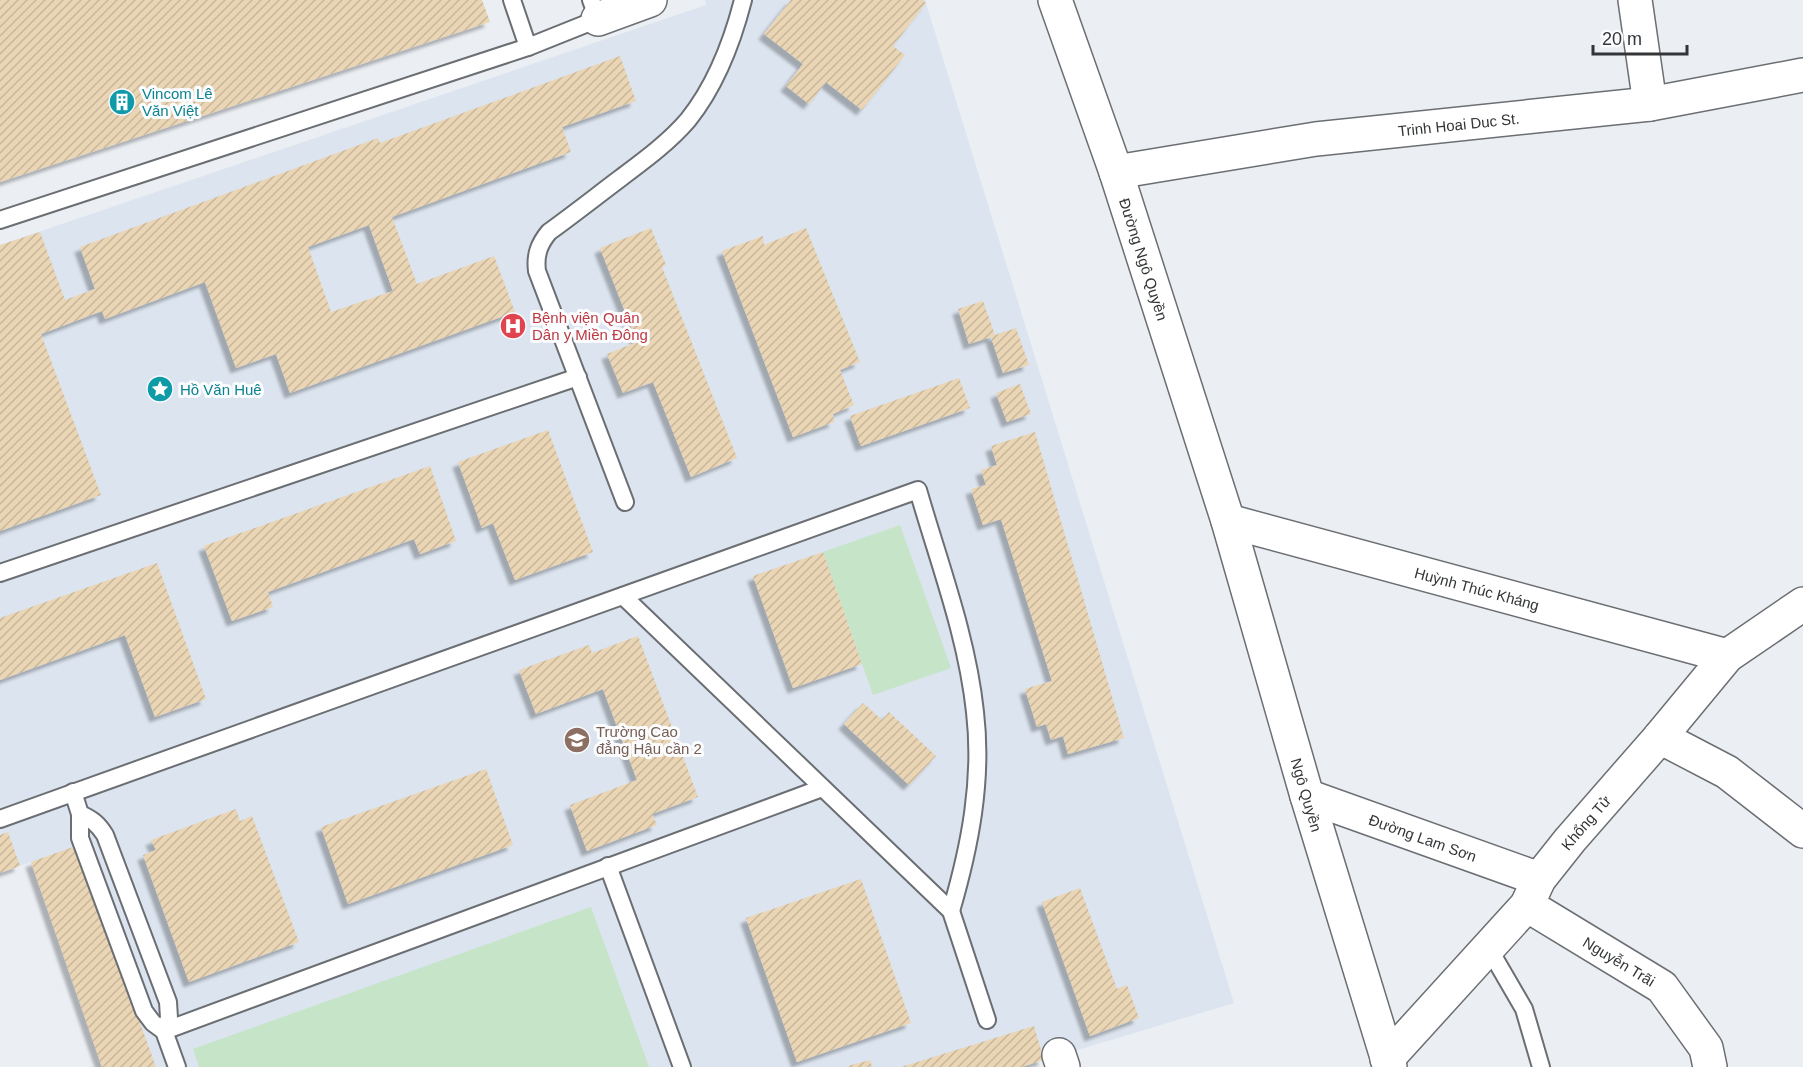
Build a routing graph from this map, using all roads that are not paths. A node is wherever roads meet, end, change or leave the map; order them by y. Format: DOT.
graph roads {
  1 [pos="513,0"];
  2 [pos="650,0"];
  3 [pos="743,0"];
  4 [pos="1055,0"];
  5 [pos="1635,0"];
  6 [pos="594,10"];
  7 [pos="528,47"];
  8 [pos="1803,75"];
  9 [pos="1650,104"];
  10 [pos="1116,172"];
  11 [pos="0,220"];
  12 [pos="578,377"];
  13 [pos="625,502"];
  14 [pos="1227,521"];
  15 [pos="0,573"];
  16 [pos="623,596"];
  17 [pos="1803,604"];
  18 [pos="1727,656"];
  19 [pos="1660,736"];
  20 [pos="822,788"];
  21 [pos="73,792"];
  22 [pos="1307,796"];
  23 [pos="80,814"];
  24 [pos="0,819"];
  25 [pos="1803,831"];
  26 [pos="608,866"];
  27 [pos="1533,892"];
  28 [pos="951,911"];
  29 [pos="1488,947"];
  30 [pos="987,1020"];
  31 [pos="164,1031"];
  32 [pos="1388,1063"];
  33 [pos="177,1067"];
  34 [pos="682,1067"];
  35 [pos="1540,1067"];
  36 [pos="1710,1067"];
  1 -- 7 [label="lane"];
  2 -- 6 [label="street"];
  3 -- 12 [label="lane"];
  4 -- 10 [label="street, Đường Ngô Quyền"];
  5 -- 9 [label="street"];
  6 -- 7 [label="lane"];
  7 -- 11 [label="lane"];
  8 -- 9 [label="street, Trinh Hoai Duc St."];
  9 -- 10 [label="street, Trinh Hoai Duc St."];
  10 -- 14 [label="street, Đường Ngô Quyền"];
  12 -- 13 [label="lane"];
  12 -- 15 [label="lane"];
  14 -- 18 [label="street, Huỳnh Thúc Kháng"];
  14 -- 22 [label="street, Ngô Quyền"];
  16 -- 20 [label="lane"];
  16 -- 21 [label="lane"];
  16 -- 28 [label="lane"];
  17 -- 18 [label="street, Khổng Tử"];
  18 -- 19 [label="street, Khổng Tử"];
  19 -- 25 [label="street"];
  19 -- 27 [label="street, Khổng Tử"];
  20 -- 26 [label="lane"];
  20 -- 28 [label="lane"];
  21 -- 23 [label="lane"];
  21 -- 24 [label="lane"];
  22 -- 27 [label="street, Đường Lam Sơn"];
  22 -- 32 [label="street, Ngô Quyền"];
  23 -- 31 [label="lane"];
  23 -- 31 [label="lane"];
  26 -- 31 [label="lane"];
  26 -- 34 [label="lane"];
  27 -- 29 [label="street, Khổng Tử"];
  27 -- 36 [label="street, Nguyễn Trãi"];
  28 -- 30 [label="lane"];
  29 -- 32 [label="street, Khổng Tử"];
  29 -- 35 [label="lane"];
  31 -- 33 [label="lane"];
}
